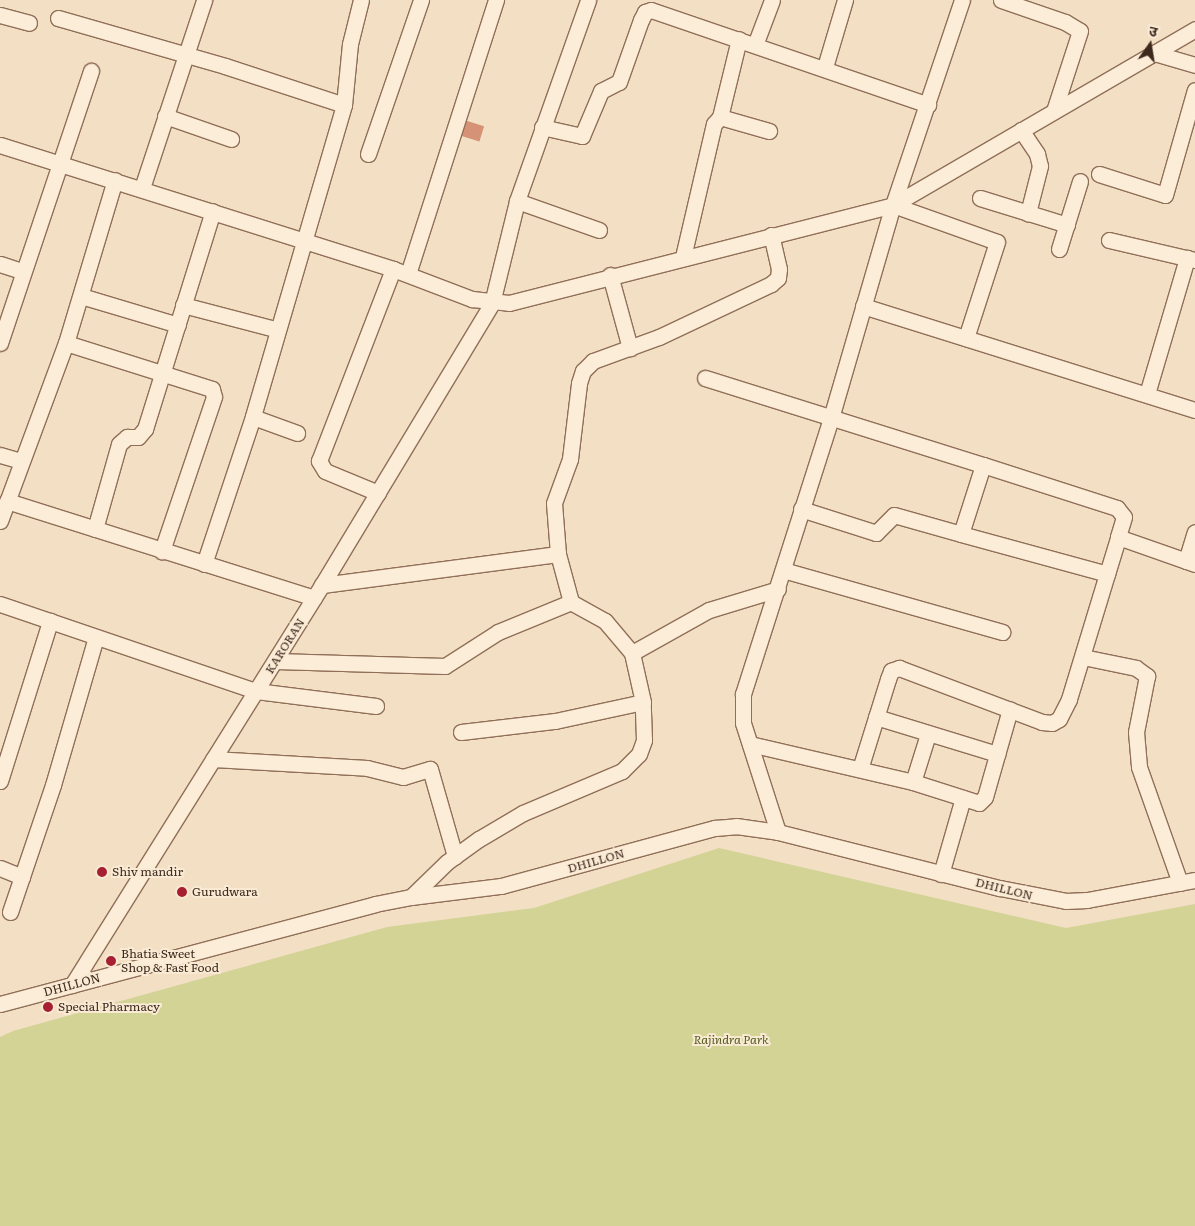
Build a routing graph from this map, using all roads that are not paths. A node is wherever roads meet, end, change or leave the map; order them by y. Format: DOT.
graph roads {
  1 [pos="204,0"];
  2 [pos="361,0"];
  3 [pos="420,0"];
  4 [pos="496,0"];
  5 [pos="588,0"];
  6 [pos="772,0"];
  7 [pos="845,0"];
  8 [pos="962,0"];
  9 [pos="1001,0"];
  10 [pos="0,15"];
  11 [pos="58,18"];
  12 [pos="29,23"];
  13 [pos="1195,29"];
  14 [pos="738,39"];
  15 [pos="755,45"];
  16 [pos="1154,53"];
  17 [pos="184,55"];
  18 [pos="1195,66"];
  19 [pos="825,67"];
  20 [pos="91,71"];
  21 [pos="1195,90"];
  22 [pos="344,105"];
  23 [pos="928,105"];
  24 [pos="1054,111"];
  25 [pos="164,116"];
  26 [pos="720,117"];
  27 [pos="542,127"];
  28 [pos="1021,130"];
  29 [pos="769,131"];
  30 [pos="231,138"];
  31 [pos="0,145"];
  32 [pos="368,154"];
  33 [pos="58,164"];
  34 [pos="1099,174"];
  35 [pos="115,180"];
  36 [pos="1080,181"];
  37 [pos="142,188"];
  38 [pos="980,198"];
  39 [pos="517,201"];
  40 [pos="893,204"];
  41 [pos="213,211"];
  42 [pos="1028,213"];
  43 [pos="1067,225"];
  44 [pos="599,230"];
  45 [pos="771,235"];
  46 [pos="1109,240"];
  47 [pos="304,242"];
  48 [pos="1059,249"];
  49 [pos="683,257"];
  50 [pos="1191,259"];
  51 [pos="0,264"];
  52 [pos="393,269"];
  53 [pos="22,271"];
  54 [pos="408,274"];
  55 [pos="610,275"];
  56 [pos="80,296"];
  57 [pos="492,303"];
  58 [pos="183,305"];
  59 [pos="863,306"];
  60 [pos="178,325"];
  61 [pos="278,330"];
  62 [pos="966,338"];
  63 [pos="0,343"];
  64 [pos="66,343"];
  65 [pos="630,348"];
  66 [pos="162,373"];
  67 [pos="705,378"];
  68 [pos="1147,394"];
  69 [pos="1195,410"];
  70 [pos="254,417"];
  71 [pos="831,418"];
  72 [pos="297,433"];
  73 [pos="0,455"];
  74 [pos="21,461"];
  75 [pos="983,465"];
  76 [pos="378,493"];
  77 [pos="7,501"];
  78 [pos="802,509"];
  79 [pos="0,521"];
  80 [pos="94,529"];
  81 [pos="1195,532"];
  82 [pos="961,534"];
  83 [pos="1118,537"];
  84 [pos="162,551"];
  85 [pos="558,554"];
  86 [pos="1190,562"];
  87 [pos="204,564"];
  88 [pos="783,570"];
  89 [pos="1107,574"];
  90 [pos="778,589"];
  91 [pos="318,592"];
  92 [pos="571,602"];
  93 [pos="0,604"];
  94 [pos="50,621"];
  95 [pos="1002,632"];
  96 [pos="96,638"];
  97 [pos="632,653"];
  98 [pos="1083,657"];
  99 [pos="275,661"];
  100 [pos="256,691"];
  101 [pos="643,702"];
  102 [pos="376,706"];
  103 [pos="1010,709"];
  104 [pos="876,718"];
  105 [pos="461,732"];
  106 [pos="928,734"];
  107 [pos="750,744"];
  108 [pos="997,754"];
  109 [pos="214,759"];
  110 [pos="860,770"];
  111 [pos="0,782"];
  112 [pos="913,782"];
  113 [pos="963,798"];
  114 [pos="778,832"];
  115 [pos="455,856"];
  116 [pos="0,868"];
  117 [pos="941,874"];
  118 [pos="22,877"];
  119 [pos="1188,882"];
  120 [pos="411,897"];
  121 [pos="10,912"];
  122 [pos="72,985"];
  123 [pos="0,1004"];
  1 -- 17 [label="street"];
  2 -- 22 [label="street"];
  3 -- 32 [label="street"];
  4 -- 54 [label="street"];
  5 -- 27 [label="street, KARORAN"];
  6 -- 15 [label="street"];
  7 -- 19 [label="street"];
  8 -- 23 [label="street"];
  9 -- 24 [label="street"];
  10 -- 12 [label="street"];
  11 -- 17 [label="street"];
  13 -- 16 [label="street"];
  14 -- 15 [label="street"];
  14 -- 26 [label="street"];
  14 -- 27 [label="street"];
  15 -- 19 [label="street"];
  16 -- 18 [label="street"];
  16 -- 24 [label="street"];
  17 -- 22 [label="street"];
  17 -- 25 [label="street"];
  19 -- 23 [label="street"];
  20 -- 33 [label="street"];
  21 -- 34 [label="street"];
  22 -- 47 [label="street"];
  23 -- 40 [label="street"];
  24 -- 28 [label="street"];
  25 -- 30 [label="street"];
  25 -- 37 [label="street"];
  26 -- 29 [label="street"];
  26 -- 49 [label="street"];
  27 -- 39 [label="street, KARORAN"];
  28 -- 40 [label="street"];
  28 -- 42 [label="street"];
  31 -- 33 [label="street"];
  33 -- 35 [label="street"];
  33 -- 53 [label="street"];
  35 -- 37 [label="street"];
  35 -- 56 [label="street"];
  36 -- 43 [label="street"];
  37 -- 41 [label="street"];
  38 -- 42 [label="street"];
  39 -- 44 [label="street"];
  39 -- 57 [label="street, KARORAN"];
  40 -- 45 [label="street"];
  40 -- 59 [label="street"];
  40 -- 62 [label="street"];
  41 -- 47 [label="street"];
  41 -- 58 [label="street"];
  42 -- 43 [label="street"];
  43 -- 48 [label="street"];
  45 -- 49 [label="street"];
  45 -- 65 [label="street"];
  46 -- 50 [label="street"];
  47 -- 52 [label="street"];
  47 -- 61 [label="street"];
  49 -- 55 [label="street"];
  50 -- 68 [label="street"];
  51 -- 53 [label="street"];
  52 -- 54 [label="street"];
  52 -- 76 [label="street"];
  53 -- 63 [label="street"];
  54 -- 57 [label="street"];
  55 -- 57 [label="street"];
  55 -- 65 [label="street"];
  56 -- 60 [label="street"];
  56 -- 64 [label="street"];
  57 -- 76 [label="street, KARORAN"];
  58 -- 60 [label="street"];
  58 -- 61 [label="street"];
  59 -- 62 [label="street"];
  59 -- 71 [label="street"];
  60 -- 66 [label="street"];
  61 -- 70 [label="street"];
  62 -- 68 [label="street"];
  64 -- 66 [label="street"];
  64 -- 74 [label="street"];
  65 -- 85 [label="street"];
  66 -- 80 [label="street"];
  66 -- 84 [label="street"];
  67 -- 71 [label="street"];
  68 -- 69 [label="street"];
  70 -- 72 [label="street"];
  70 -- 87 [label="street"];
  71 -- 75 [label="street"];
  71 -- 78 [label="street"];
  73 -- 74 [label="street"];
  74 -- 77 [label="street"];
  75 -- 82 [label="street"];
  75 -- 83 [label="street"];
  76 -- 91 [label="street, KARORAN"];
  77 -- 79 [label="street"];
  77 -- 80 [label="street"];
  78 -- 82 [label="street"];
  78 -- 88 [label="street"];
  80 -- 84 [label="street"];
  81 -- 86 [label="street"];
  82 -- 89 [label="street"];
  83 -- 86 [label="street"];
  83 -- 89 [label="street"];
  84 -- 87 [label="street"];
  85 -- 91 [label="street"];
  85 -- 92 [label="street"];
  87 -- 91 [label="street"];
  88 -- 90 [label="street"];
  88 -- 95 [label="street"];
  89 -- 98 [label="street"];
  90 -- 97 [label="street"];
  90 -- 107 [label="street"];
  91 -- 99 [label="street, KARORAN"];
  92 -- 97 [label="street"];
  92 -- 99 [label="street"];
  93 -- 94 [label="street"];
  94 -- 96 [label="street"];
  94 -- 111 [label="street"];
  96 -- 100 [label="street"];
  96 -- 118 [label="street"];
  97 -- 101 [label="street"];
  98 -- 103 [label="street"];
  98 -- 119 [label="street"];
  99 -- 100 [label="street, KARORAN"];
  100 -- 102 [label="street"];
  100 -- 109 [label="street, KARORAN"];
  101 -- 105 [label="street"];
  101 -- 115 [label="street"];
  103 -- 104 [label="street"];
  103 -- 108 [label="street"];
  104 -- 106 [label="street"];
  104 -- 110 [label="street"];
  106 -- 108 [label="street"];
  106 -- 112 [label="street"];
  107 -- 110 [label="street"];
  107 -- 114 [label="street"];
  108 -- 113 [label="street"];
  109 -- 115 [label="street"];
  109 -- 122 [label="street, KARORAN"];
  110 -- 112 [label="street"];
  112 -- 113 [label="street"];
  113 -- 117 [label="street"];
  114 -- 117 [label="street, DHILLON"];
  114 -- 120 [label="street, DHILLON"];
  115 -- 120 [label="street"];
  116 -- 118 [label="street"];
  117 -- 119 [label="street, DHILLON"];
  118 -- 121 [label="street"];
  120 -- 122 [label="street, DHILLON"];
  122 -- 123 [label="street, DHILLON"];
}
